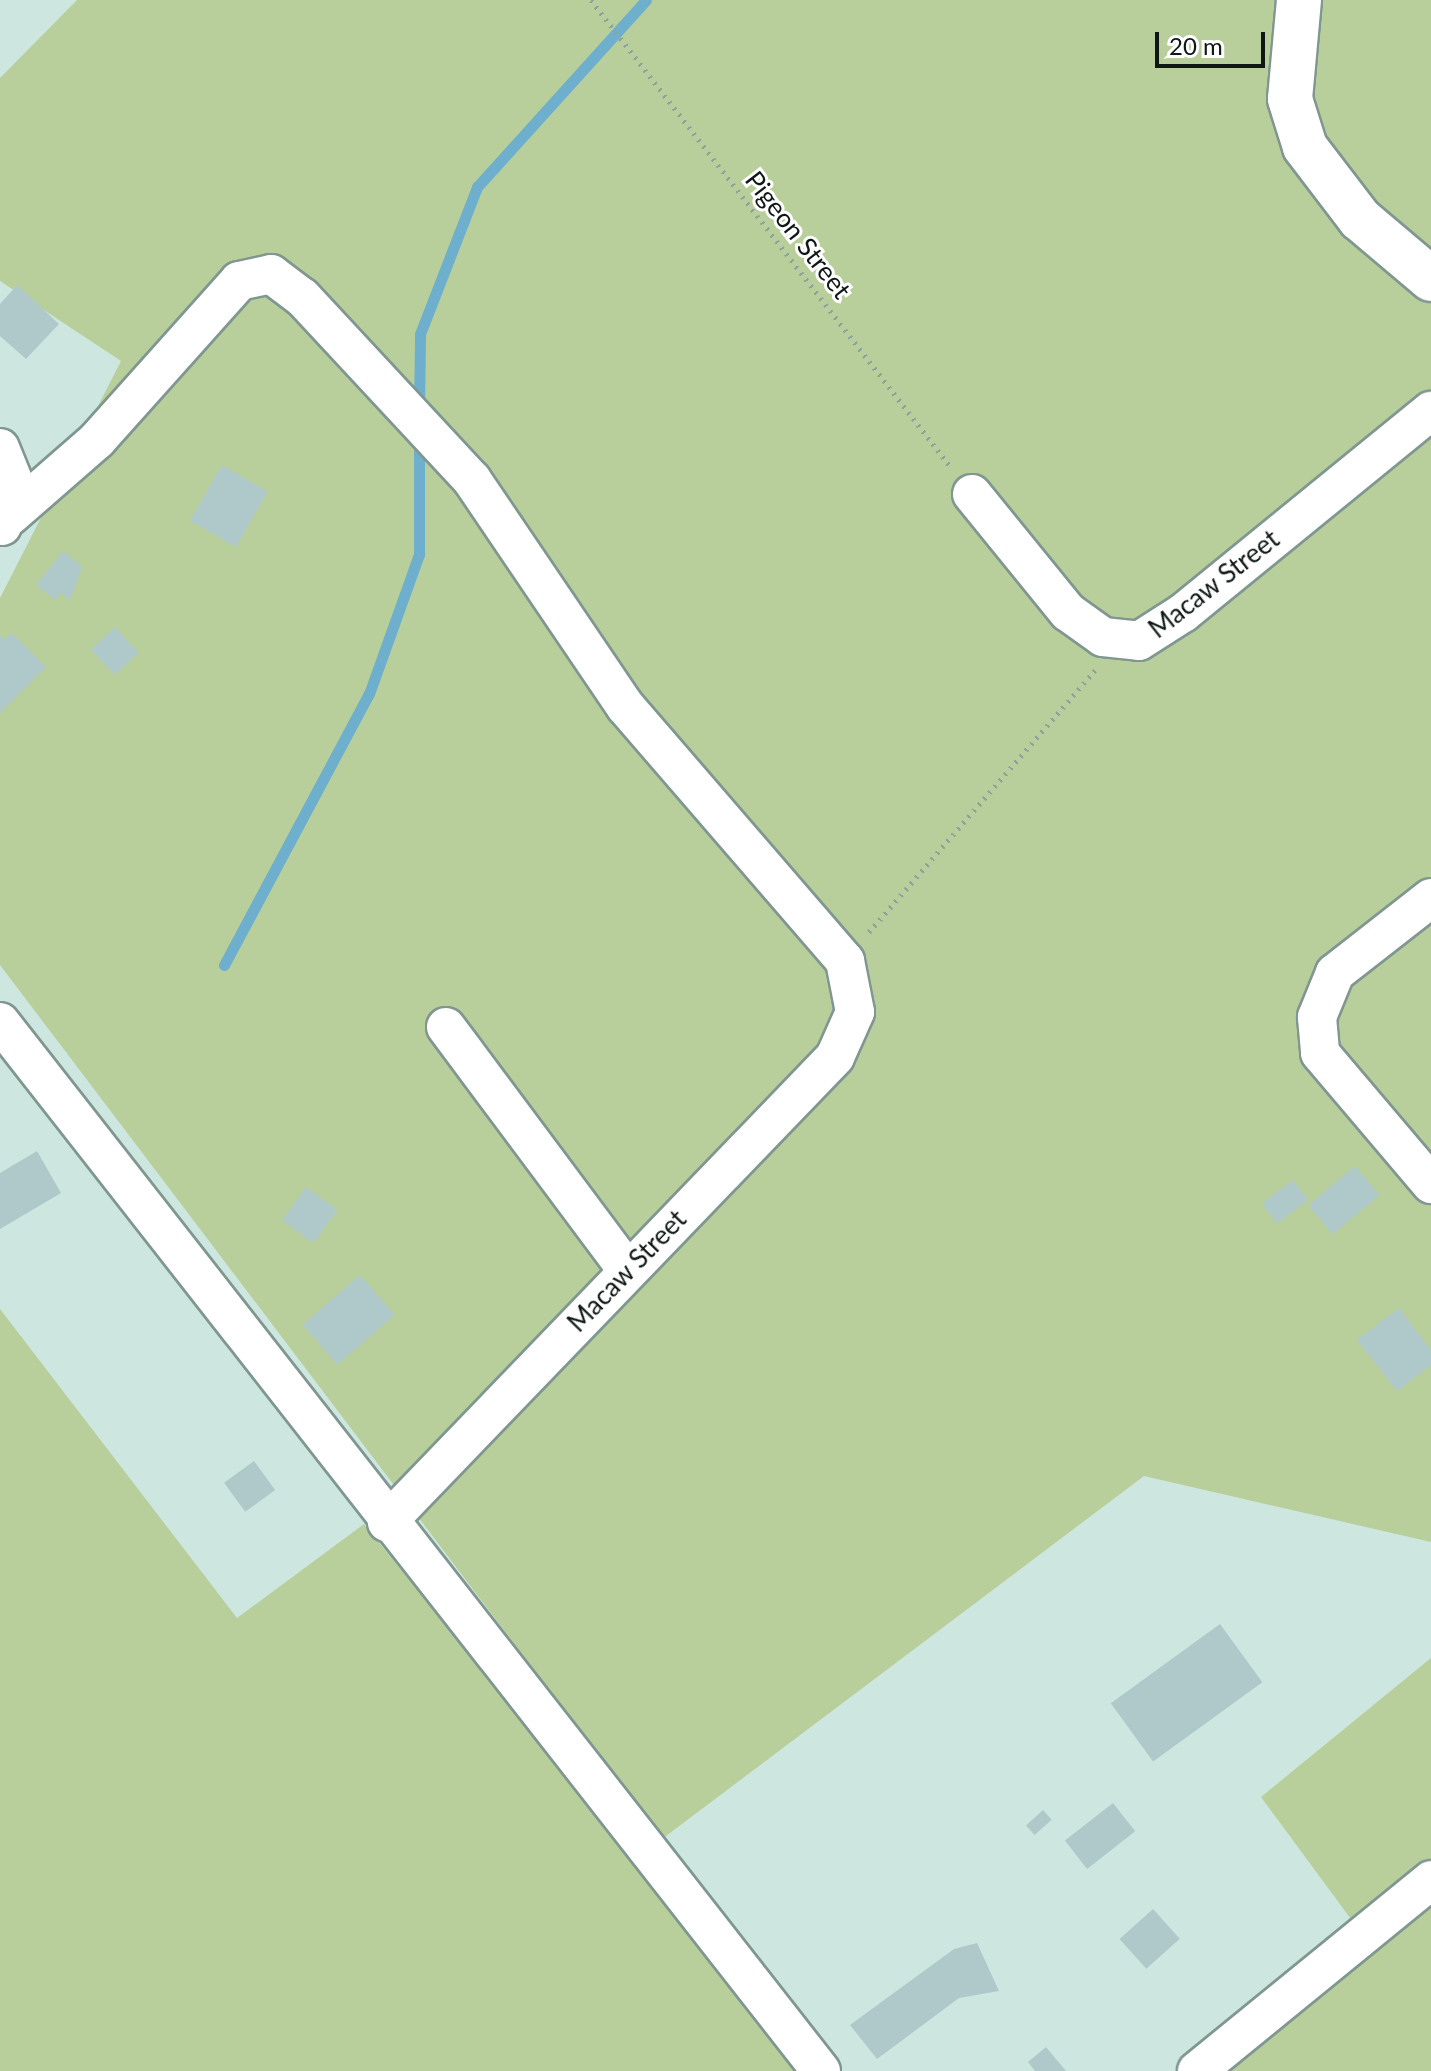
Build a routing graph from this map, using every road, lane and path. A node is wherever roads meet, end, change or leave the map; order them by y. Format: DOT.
graph roads {
  1 [pos="591,0"];
  2 [pos="1299,0"];
  3 [pos="1431,279"];
  4 [pos="1431,411"];
  5 [pos="0,448"];
  6 [pos="972,494"];
  7 [pos="5,522"];
  8 [pos="1125,639"];
  9 [pos="1431,898"];
  10 [pos="845,961"];
  11 [pos="0,1022"];
  12 [pos="446,1027"];
  13 [pos="1431,1184"];
  14 [pos="627,1270"];
  15 [pos="387,1522"];
  16 [pos="1431,1880"];
  17 [pos="821,2071"];
  18 [pos="1197,2071"];
  1 -- 6 [label="path, Pigeon Street"];
  2 -- 3 [label="street"];
  4 -- 8 [label="street, Macaw Street"];
  5 -- 7 [label="street"];
  6 -- 8 [label="street, Macaw Street"];
  7 -- 10 [label="street"];
  8 -- 10 [label="path"];
  9 -- 13 [label="street"];
  10 -- 14 [label="street, Macaw Street"];
  11 -- 15 [label="street"];
  12 -- 14 [label="street"];
  14 -- 15 [label="street, Macaw Street"];
  15 -- 17 [label="street"];
  16 -- 18 [label="street"];
}
